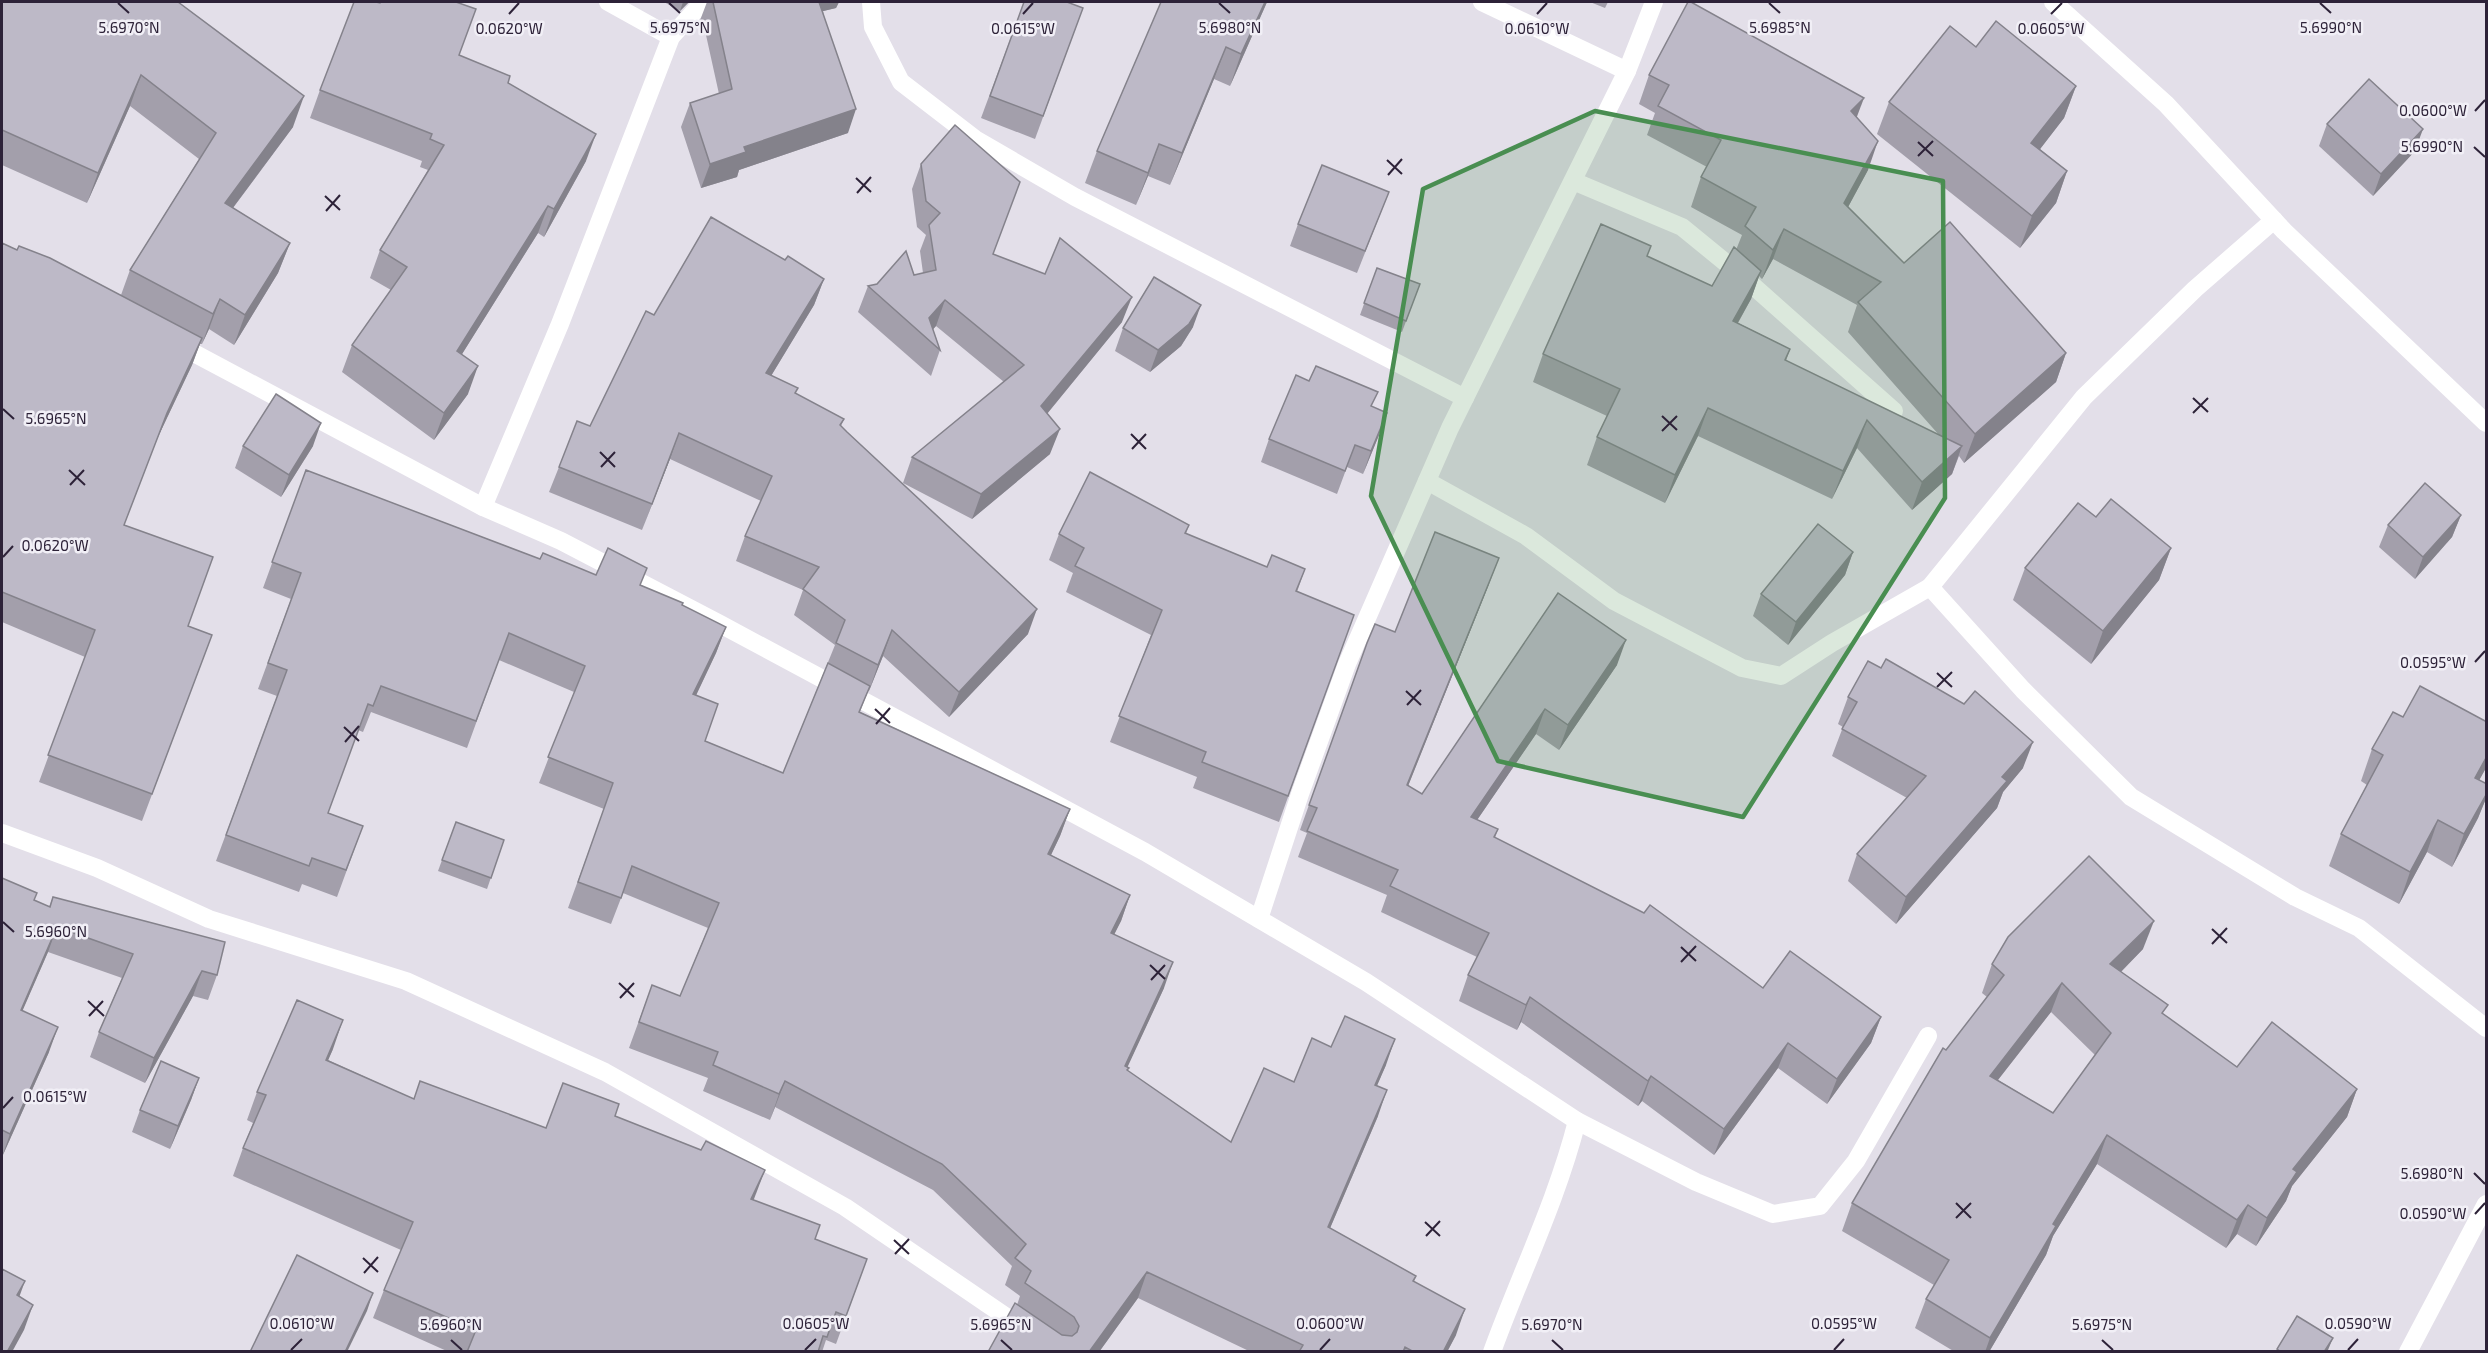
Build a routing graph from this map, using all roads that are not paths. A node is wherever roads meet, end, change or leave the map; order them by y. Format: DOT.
graph roads {
  1 [pos="608,2"];
  2 [pos="703,2"];
  3 [pos="871,2"];
  4 [pos="1482,2"];
  5 [pos="1654,2"];
  6 [pos="2053,2"];
  7 [pos="671,37"];
  8 [pos="1627,71"];
  9 [pos="1573,181"];
  10 [pos="2274,220"];
  11 [pos="156,333"];
  12 [pos="1465,398"];
  13 [pos="1894,411"];
  14 [pos="2487,423"];
  15 [pos="1427,481"];
  16 [pos="483,507"];
  17 [pos="1930,587"];
  18 [pos="2,833"];
  19 [pos="1259,919"];
  20 [pos="2487,1028"];
  21 [pos="1928,1036"];
  22 [pos="1577,1121"];
  23 [pos="2487,1204"];
  24 [pos="1058,1352"];
  25 [pos="1492,1352"];
  26 [pos="2408,1352"];
  1 -- 7 [label="street"];
  2 -- 7 [label="street"];
  3 -- 12 [label="street"];
  4 -- 8 [label="street"];
  5 -- 8 [label="street"];
  6 -- 10 [label="street"];
  7 -- 16 [label="street"];
  8 -- 9 [label="street"];
  9 -- 12 [label="street"];
  9 -- 13 [label="street"];
  10 -- 14 [label="street"];
  10 -- 17 [label="street"];
  11 -- 16 [label="street"];
  12 -- 15 [label="street"];
  15 -- 17 [label="street"];
  15 -- 19 [label="street"];
  16 -- 19 [label="street"];
  17 -- 20 [label="street"];
  18 -- 24 [label="street"];
  19 -- 22 [label="street"];
  21 -- 22 [label="street"];
  22 -- 25 [label="street"];
  23 -- 26 [label="street"];
}
